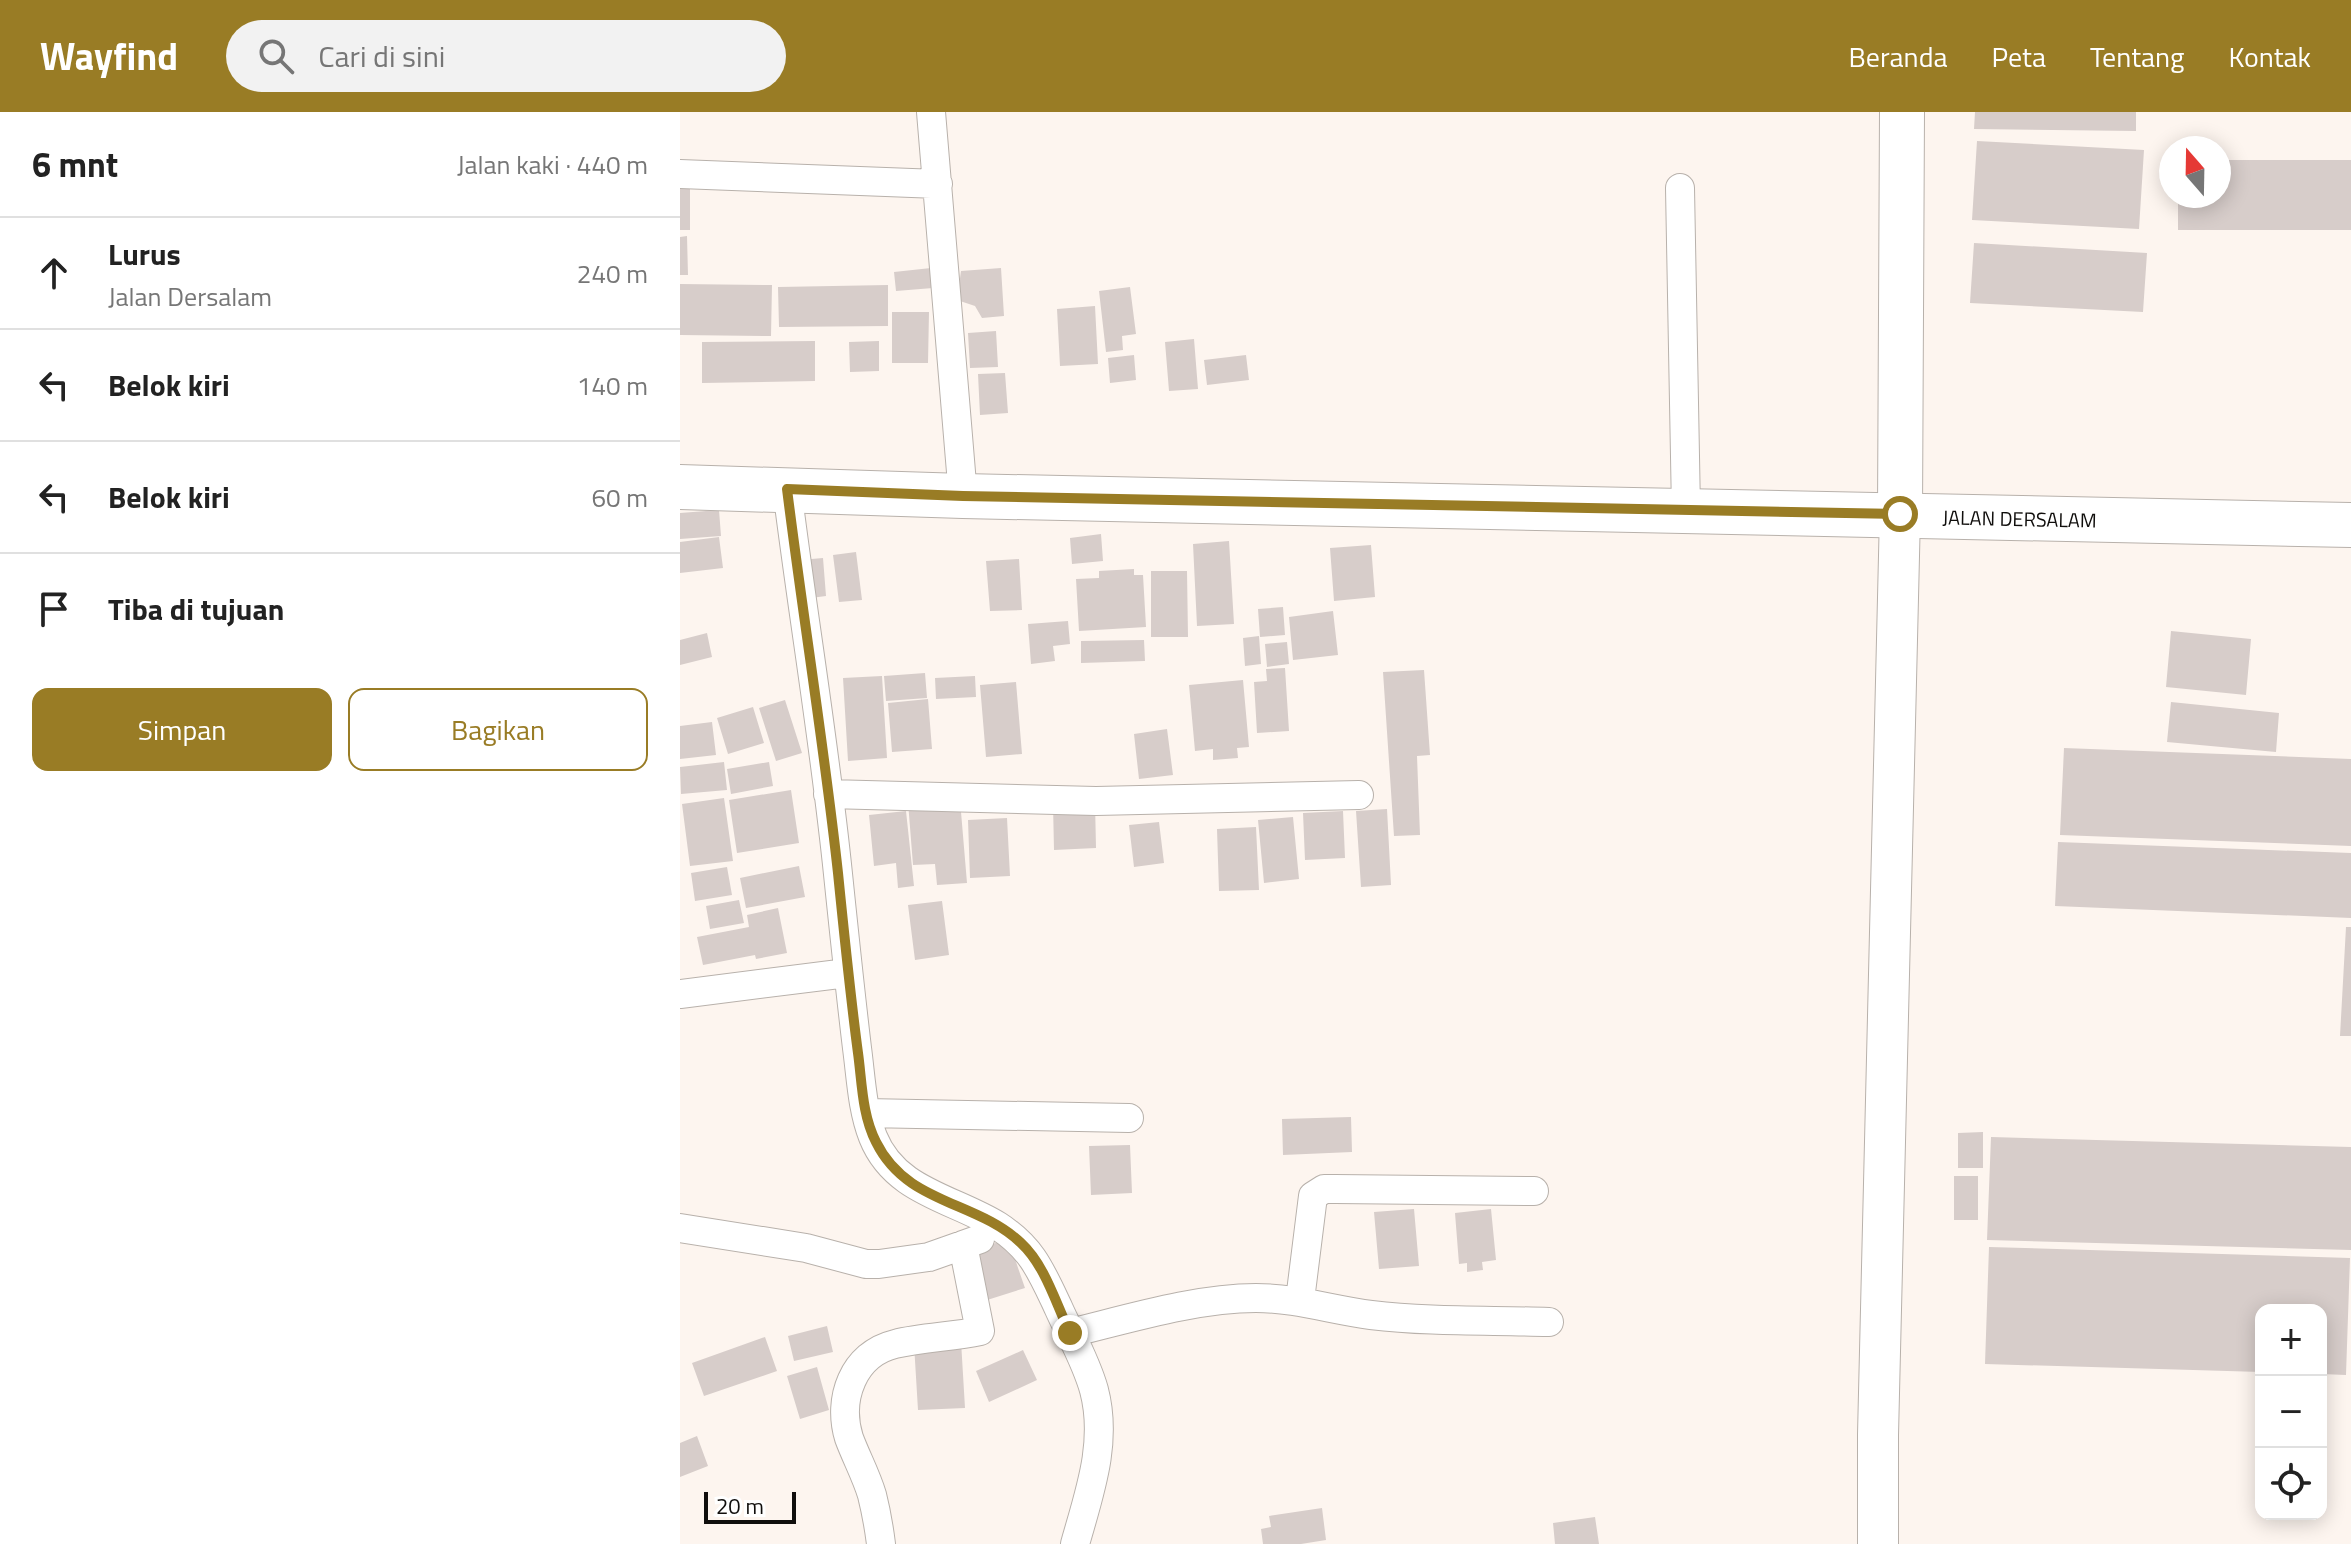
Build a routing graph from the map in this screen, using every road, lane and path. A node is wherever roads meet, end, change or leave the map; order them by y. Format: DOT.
graph roads {
  1 [pos="931,112"];
  2 [pos="1902,112"];
  3 [pos="680,174"];
  4 [pos="938,184"];
  5 [pos="1680,188"];
  6 [pos="680,487"];
  7 [pos="787,489"];
  8 [pos="963,496"];
  9 [pos="1686,510"];
  10 [pos="1900,514"];
  11 [pos="2351,525"];
  12 [pos="828,794"];
  13 [pos="1359,795"];
  14 [pos="847,973"];
  15 [pos="680,994"];
  16 [pos="866,1113"];
  17 [pos="1129,1118"];
  18 [pos="1534,1191"];
  19 [pos="680,1228"];
  20 [pos="1004,1231"];
  21 [pos="963,1245"];
  22 [pos="1300,1300"];
  23 [pos="1549,1322"];
  24 [pos="1070,1333"];
  25 [pos="881,1544"];
  26 [pos="1075,1544"];
  27 [pos="1878,1544"];
  1 -- 4 [label="street"];
  2 -- 10 [label="main road"];
  3 -- 4 [label="street"];
  4 -- 8 [label="street"];
  5 -- 9 [label="street"];
  6 -- 7 [label="main road, JALAN DERSALAM"];
  7 -- 8 [label="main road, JALAN DERSALAM"];
  7 -- 12 [label="street"];
  8 -- 9 [label="main road, JALAN DERSALAM"];
  9 -- 10 [label="main road, JALAN DERSALAM"];
  10 -- 11 [label="main road, JALAN DERSALAM"];
  10 -- 27 [label="main road"];
  12 -- 13 [label="street"];
  12 -- 14 [label="street"];
  14 -- 15 [label="street"];
  14 -- 16 [label="street"];
  16 -- 17 [label="street"];
  16 -- 20 [label="street"];
  18 -- 22 [label="street"];
  19 -- 21 [label="street"];
  20 -- 21 [label="street"];
  20 -- 24 [label="street"];
  21 -- 25 [label="street"];
  22 -- 23 [label="street"];
  22 -- 24 [label="street"];
  24 -- 26 [label="street"];
}
